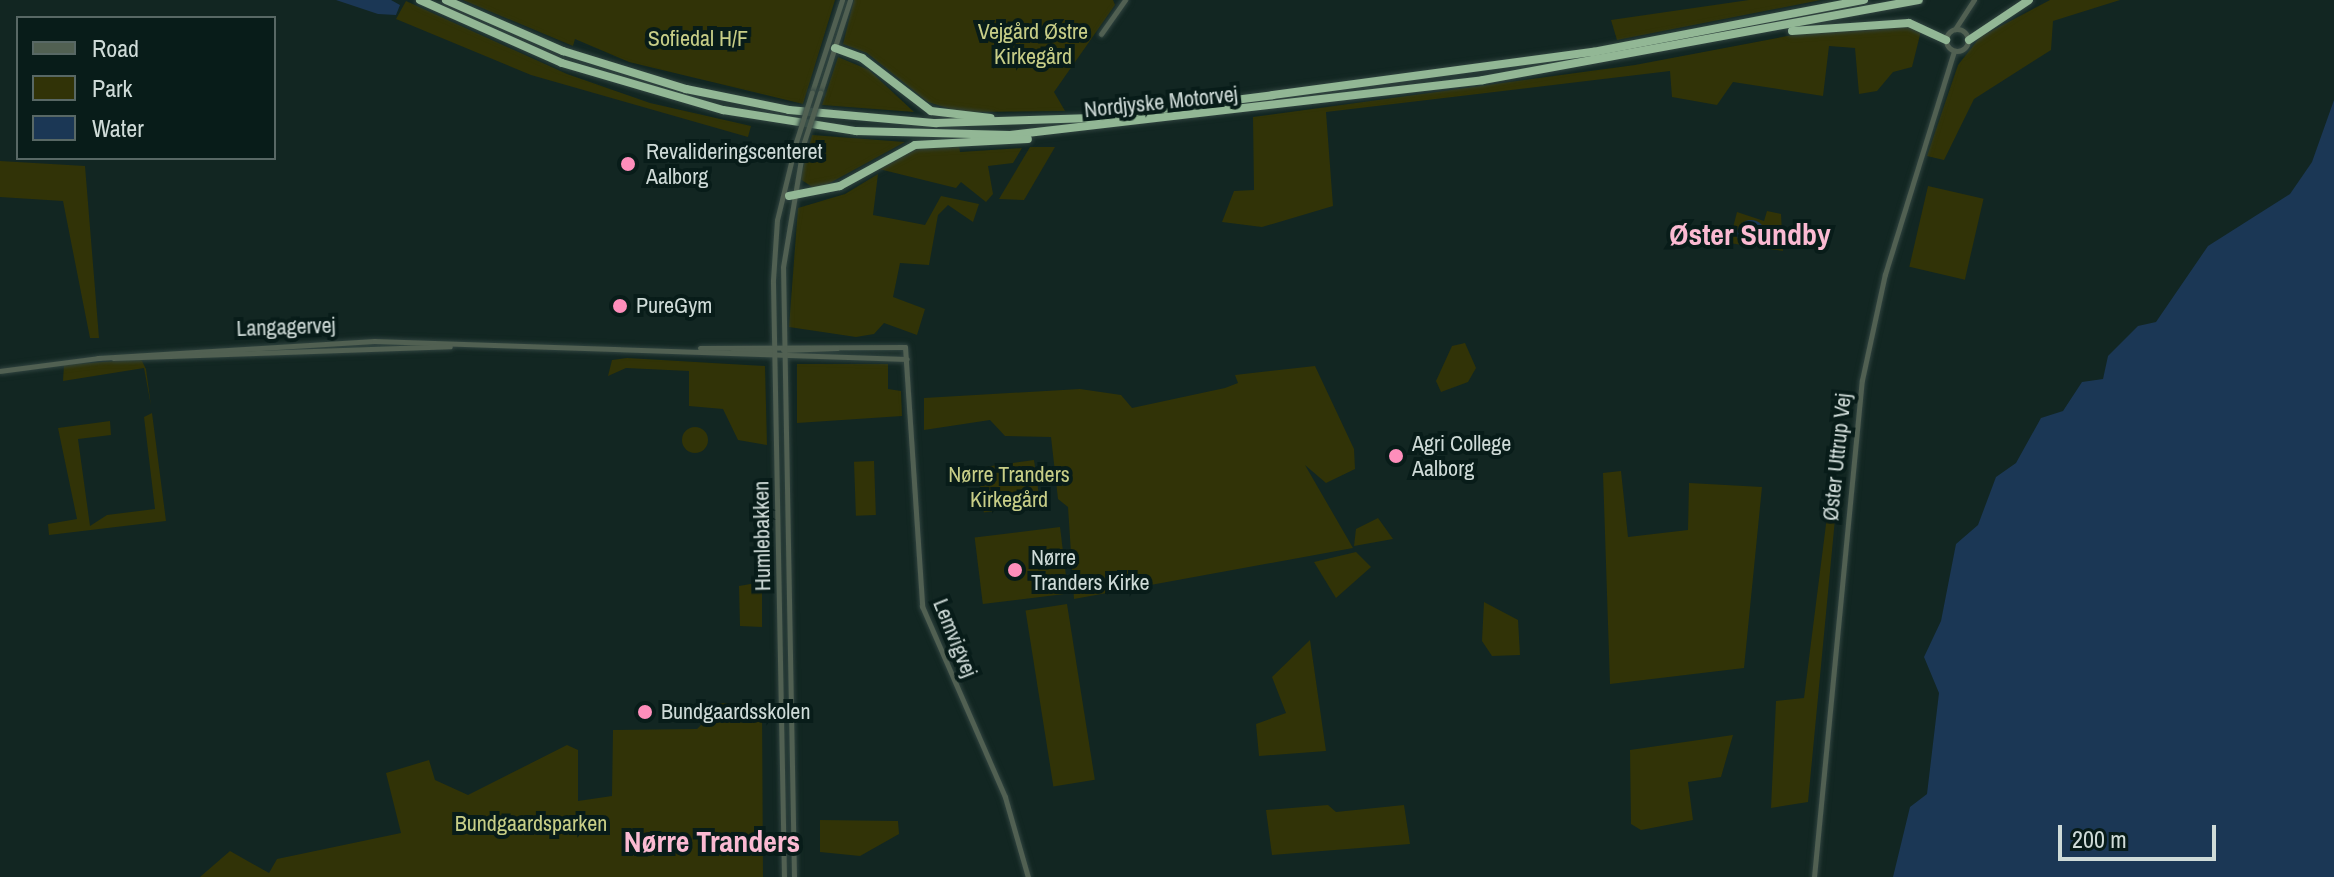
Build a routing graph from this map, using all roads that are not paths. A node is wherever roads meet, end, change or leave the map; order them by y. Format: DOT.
graph roads {
  1 [pos="420,0"];
  2 [pos="446,0"];
  3 [pos="842,0"];
  4 [pos="850,0"];
  5 [pos="1125,0"];
  6 [pos="1842,0"];
  7 [pos="1864,0"];
  8 [pos="1919,0"];
  9 [pos="2029,0"];
  10 [pos="1971,6"];
  11 [pos="1955,29"];
  12 [pos="1707,31"];
  13 [pos="1101,34"];
  14 [pos="1967,36"];
  15 [pos="1735,38"];
  16 [pos="1946,40"];
  17 [pos="831,47"];
  18 [pos="1954,51"];
  19 [pos="1092,118"];
  20 [pos="1140,124"];
  21 [pos="785,195"];
  22 [pos="683,349"];
  23 [pos="784,349"];
  24 [pos="774,350"];
  25 [pos="906,350"];
  26 [pos="907,359"];
  27 [pos="0,371"];
  28 [pos="784,876"];
  29 [pos="794,877"];
  30 [pos="1028,877"];
  31 [pos="1814,877"];
  1 -- 20 [label="highway, Nordjyske Motorvej"];
  2 -- 19 [label="highway, Nordjyske Motorvej"];
  3 -- 17 [label="street, Humlebakken"];
  4 -- 17 [label="street, Humlebakken"];
  5 -- 13 [label="street"];
  6 -- 12 [label="highway"];
  7 -- 12 [label="highway, Nordjyske Motorvej"];
  8 -- 15 [label="highway, Nordjyske Motorvej"];
  9 -- 14 [label="highway"];
  10 -- 11 [label="street"];
  10 -- 14 [label="street"];
  11 -- 14 [label="street"];
  11 -- 16 [label="street"];
  12 -- 19 [label="highway, Nordjyske Motorvej"];
  14 -- 18 [label="street"];
  15 -- 16 [label="highway"];
  15 -- 20 [label="highway, Nordjyske Motorvej"];
  16 -- 18 [label="street"];
  17 -- 19 [label="highway"];
  17 -- 21 [label="street, Humlebakken, bridge"];
  17 -- 21 [label="street, Humlebakken, bridge"];
  18 -- 31 [label="street, Øster Uttrup Vej"];
  20 -- 21 [label="highway"];
  21 -- 23 [label="street, Humlebakken"];
  21 -- 24 [label="street, Humlebakken"];
  22 -- 24 [label="street, Langagervej"];
  22 -- 24 [label="street, Langagervej"];
  22 -- 27 [label="street, Langagervej"];
  23 -- 24 [label="street, Langagervej"];
  23 -- 24 [label="street, Langagervej"];
  23 -- 25 [label="street, Langagervej"];
  23 -- 26 [label="street, Langagervej"];
  23 -- 29 [label="street, Humlebakken"];
  24 -- 28 [label="street, Humlebakken"];
  25 -- 26 [label="street, Lemvigvej"];
  26 -- 30 [label="street, Lemvigvej"];
}
